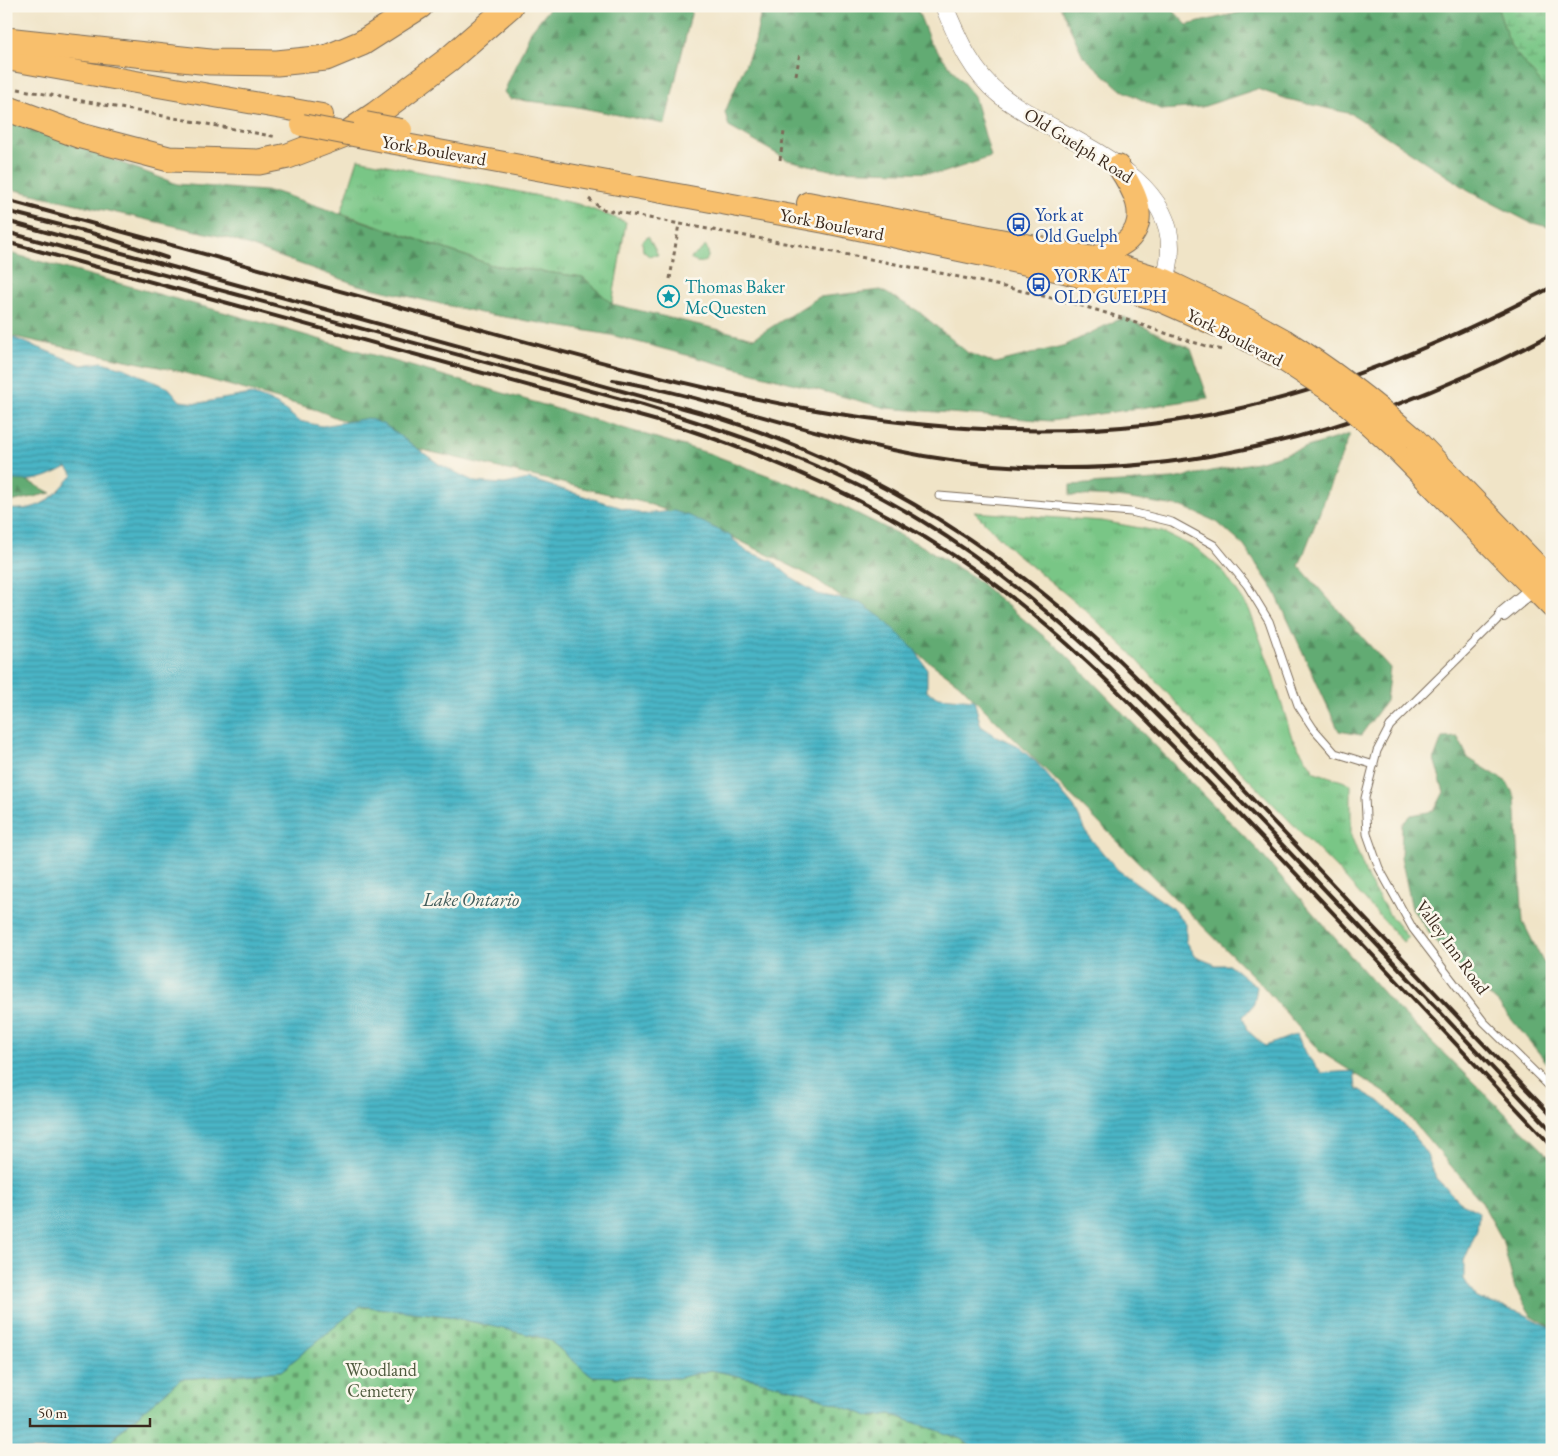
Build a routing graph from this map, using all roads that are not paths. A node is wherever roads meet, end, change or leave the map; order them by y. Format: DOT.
graph roads {
  1 [pos="420,6"];
  2 [pos="510,6"];
  3 [pos="944,6"];
  4 [pos="6,40"];
  5 [pos="6,59"];
  6 [pos="9,90"];
  7 [pos="393,135"];
  8 [pos="1118,166"];
  9 [pos="1093,258"];
  10 [pos="1162,290"];
  11 [pos="939,496"];
  12 [pos="1544,582"];
  13 [pos="1552,607"];
  14 [pos="1503,614"];
  15 [pos="1374,764"];
  16 [pos="1552,1089"];
  1 -- 4 [label="highway"];
  2 -- 6 [label="highway"];
  3 -- 8 [label="street, Old Guelph Road"];
  5 -- 7 [label="main road, York Boulevard, bridge"];
  6 -- 7 [label="main road, York Boulevard, bridge"];
  7 -- 9 [label="main road, York Boulevard"];
  7 -- 10 [label="main road, York Boulevard"];
  8 -- 9 [label="main road"];
  8 -- 10 [label="street, Old Guelph Road"];
  9 -- 10 [label="main road, York Boulevard"];
  10 -- 12 [label="main road, York Boulevard, bridge"];
  11 -- 15 [label="lane"];
  12 -- 13 [label="main road, York Boulevard"];
  12 -- 14 [label="street, Valley Inn Road"];
  14 -- 15 [label="lane, Valley Inn Road"];
  15 -- 16 [label="lane, Valley Inn Road"];
}
